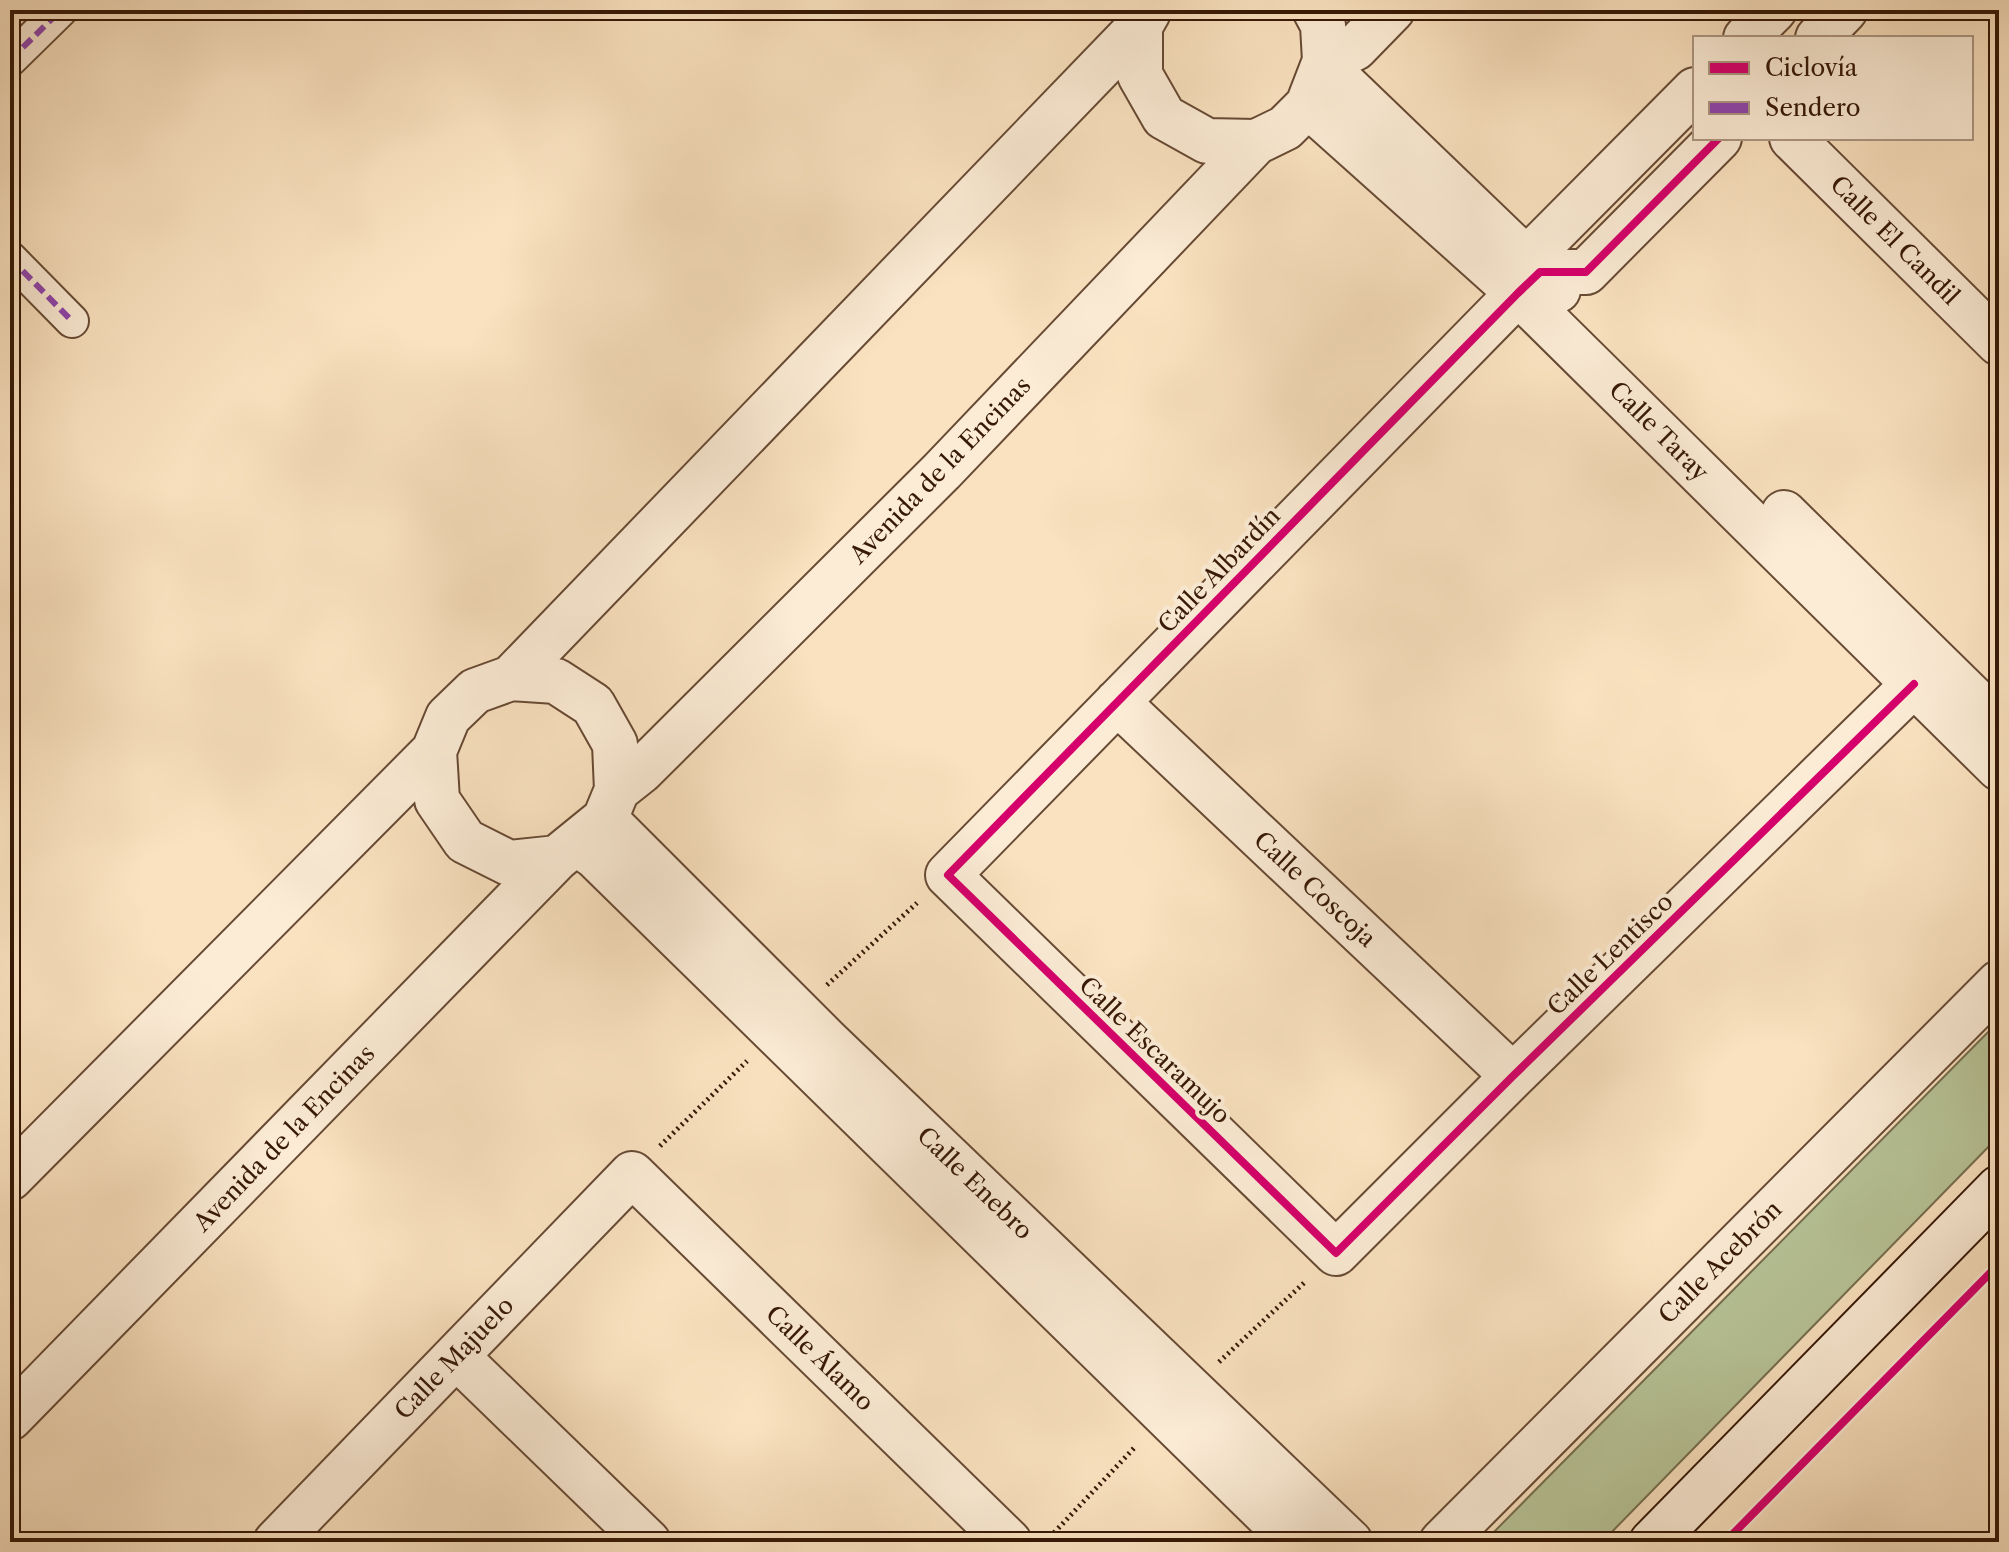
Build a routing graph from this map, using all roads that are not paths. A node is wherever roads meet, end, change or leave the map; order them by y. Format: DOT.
graph roads {
  1 [pos="61,10"];
  2 [pos="1315,10"];
  3 [pos="1392,10"];
  4 [pos="1774,10"];
  5 [pos="1845,10"];
  6 [pos="1144,18"];
  7 [pos="1748,36"];
  8 [pos="1820,36"];
  9 [pos="10,60"];
  10 [pos="1319,77"];
  11 [pos="1693,92"];
  12 [pos="1717,140"];
  13 [pos="1794,140"];
  14 [pos="1256,142"];
  15 [pos="10,258"];
  16 [pos="1528,275"];
  17 [pos="72,321"];
  18 [pos="1999,343"];
  19 [pos="511,678"];
  20 [pos="1914,684"];
  21 [pos="1117,702"];
  22 [pos="1999,724"];
  23 [pos="434,751"];
  24 [pos="1999,768"];
  25 [pos="589,828"];
  26 [pos="948,875"];
  27 [pos="1999,983"];
  28 [pos="1513,1076"];
  29 [pos="632,1174"];
  30 [pos="10,1178"];
  31 [pos="1999,1188"];
  32 [pos="1336,1253"];
  33 [pos="456,1356"];
  34 [pos="1178,1402"];
  35 [pos="10,1418"];
  36 [pos="276,1542"];
  37 [pos="648,1542"];
  38 [pos="1009,1542"];
  39 [pos="1295,1542"];
  40 [pos="1350,1542"];
  41 [pos="1442,1542"];
  42 [pos="1652,1542"];
  1 -- 9 [label="street"];
  2 -- 10 [label="street"];
  3 -- 10 [label="street"];
  4 -- 7 [label="street"];
  5 -- 8 [label="street"];
  6 -- 14 [label="street"];
  6 -- 19 [label="street"];
  10 -- 14 [label="street"];
  10 -- 16 [label="street, Calle Taray"];
  11 -- 16 [label="street, Calle Albardín"];
  12 -- 16 [label="street"];
  13 -- 18 [label="street, Calle El Candil"];
  14 -- 25 [label="street, Avenida de la Encinas"];
  15 -- 17 [label="street"];
  16 -- 20 [label="street, Calle Taray"];
  16 -- 21 [label="street, Calle Albardín"];
  16 -- 22 [label="street, Calle Taray"];
  19 -- 23 [label="street"];
  19 -- 25 [label="street"];
  20 -- 24 [label="street, Calle Taray"];
  20 -- 28 [label="street, Calle Lentisco"];
  21 -- 26 [label="street, Calle Albardín"];
  21 -- 28 [label="street, Calle Coscoja"];
  23 -- 25 [label="street"];
  23 -- 30 [label="street"];
  25 -- 34 [label="street, Calle Enebro"];
  25 -- 35 [label="street, Avenida de la Encinas"];
  26 -- 32 [label="street, Calle Escaramujo"];
  27 -- 41 [label="street, Calle Acebrón"];
  28 -- 32 [label="street, Calle Lentisco"];
  29 -- 33 [label="street, Calle Majuelo"];
  29 -- 38 [label="street, Calle Álamo"];
  31 -- 42 [label="street"];
  33 -- 36 [label="street, Calle Majuelo"];
  33 -- 37 [label="street"];
  34 -- 39 [label="street, Calle Enebro"];
  34 -- 40 [label="street, Calle Enebro"];
}
